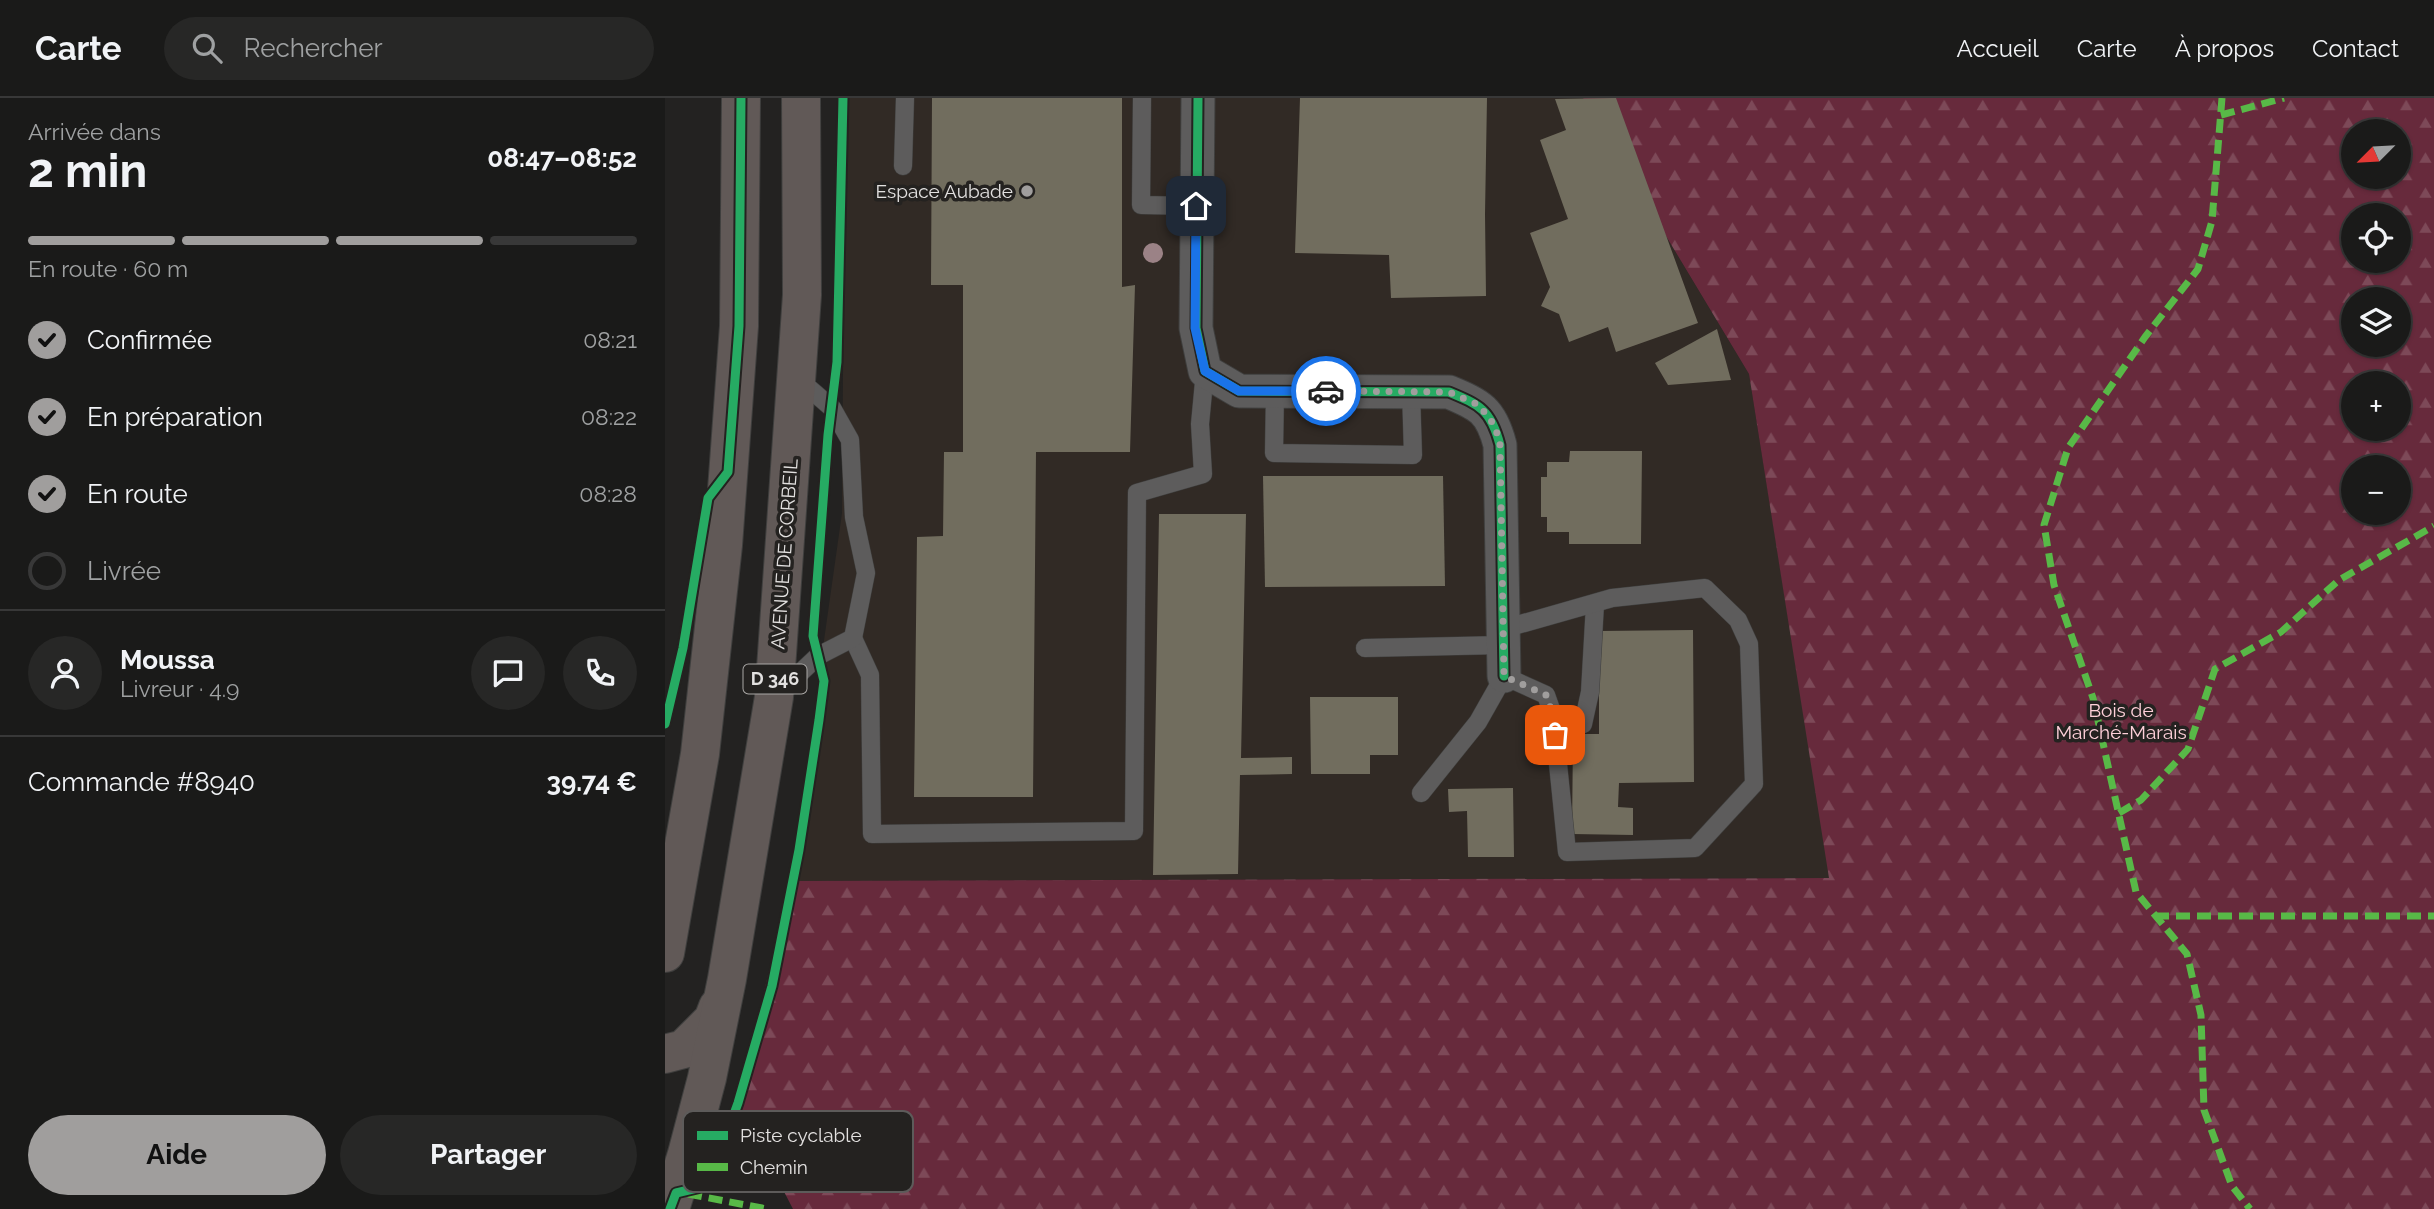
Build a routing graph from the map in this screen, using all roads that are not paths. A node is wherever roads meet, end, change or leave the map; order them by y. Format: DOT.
graph roads {
  1 [pos="741,98"];
  2 [pos="801,98"];
  3 [pos="905,98"];
  4 [pos="1142,98"];
  5 [pos="1198,98"];
  6 [pos="903,166"];
  7 [pos="1196,206"];
  8 [pos="1205,371"];
  9 [pos="796,377"];
  10 [pos="1275,391"];
  11 [pos="1411,391"];
  12 [pos="1595,604"];
  13 [pos="853,638"];
  14 [pos="1365,648"];
  15 [pos="1503,650"];
  16 [pos="774,697"];
  17 [pos="1555,735"];
  18 [pos="1421,793"];
  19 [pos="666,946"];
  20 [pos="727,979"];
  21 [pos="665,1054"];
  22 [pos="698,1111"];
  23 [pos="683,1164"];
  24 [pos="670,1209"];
  1 -- 19 [label="main road"];
  2 -- 9 [label="main road, AVENUE DE CORBEIL / D 346"];
  3 -- 6 [label="lane"];
  4 -- 7 [label="lane"];
  5 -- 7 [label="street"];
  7 -- 8 [label="street"];
  8 -- 10 [label="street"];
  8 -- 13 [label="lane"];
  9 -- 13 [label="lane"];
  9 -- 16 [label="main road, AVENUE DE CORBEIL / D 346"];
  10 -- 11 [label="street"];
  10 -- 11 [label="lane"];
  11 -- 15 [label="street"];
  12 -- 15 [label="lane"];
  12 -- 17 [label="lane"];
  12 -- 17 [label="lane"];
  13 -- 16 [label="lane"];
  14 -- 15 [label="lane"];
  15 -- 17 [label="lane"];
  15 -- 18 [label="lane"];
  16 -- 20 [label="main road, AVENUE DE CORBEIL / D 346"];
  20 -- 21 [label="main road"];
  20 -- 22 [label="main road, AVENUE DE CORBEIL / D 346"];
  23 -- 24 [label="main road, AVENUE DE CORBEIL / D 346"];
}
